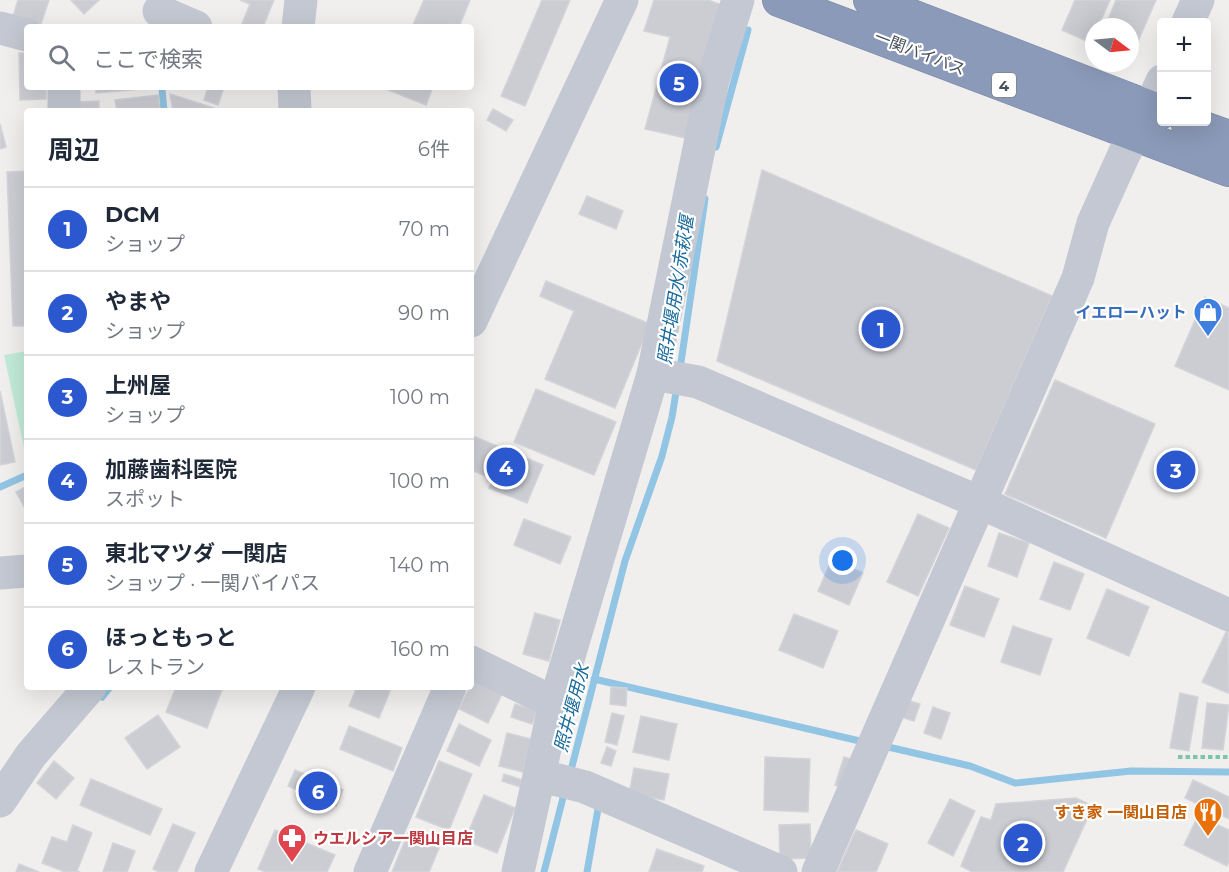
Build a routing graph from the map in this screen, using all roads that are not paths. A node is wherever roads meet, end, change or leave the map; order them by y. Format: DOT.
graph roads {
  1 [pos="301,0"];
  2 [pos="622,0"];
  3 [pos="738,0"];
  4 [pos="779,0"];
  5 [pos="870,0"];
  6 [pos="1198,0"];
  7 [pos="159,11"];
  8 [pos="1190,18"];
  9 [pos="189,24"];
  10 [pos="298,24"];
  11 [pos="0,28"];
  12 [pos="24,34"];
  13 [pos="64,90"];
  14 [pos="294,90"];
  15 [pos="64,108"];
  16 [pos="295,108"];
  17 [pos="1152,109"];
  18 [pos="1198,126"];
  19 [pos="1229,137"];
  20 [pos="1229,170"];
  21 [pos="474,315"];
  22 [pos="653,374"];
  23 [pos="980,502"];
  24 [pos="24,571"];
  25 [pos="0,573"];
  26 [pos="1229,615"];
  27 [pos="474,664"];
  28 [pos="87,690"];
  29 [pos="298,690"];
  30 [pos="449,690"];
  31 [pos="555,704"];
  32 [pos="539,775"];
  33 [pos="0,801"];
  34 [pos="211,872"];
  35 [pos="370,872"];
  36 [pos="518,872"];
  37 [pos="781,872"];
  38 [pos="818,872"];
  1 -- 10 [label="street"];
  2 -- 21 [label="street"];
  3 -- 22 [label="street"];
  4 -- 17 [label="highway, 一関バイパス / 4"];
  5 -- 17 [label="highway, 一関バイパス / 4"];
  6 -- 8 [label="street"];
  7 -- 9 [label="street"];
  11 -- 12 [label="street"];
  13 -- 15 [label="street"];
  14 -- 16 [label="street"];
  17 -- 20 [label="highway, 一関バイパス / 4"];
  17 -- 23 [label="street"];
  18 -- 19 [label="highway"];
  22 -- 23 [label="street"];
  22 -- 31 [label="street"];
  23 -- 26 [label="street"];
  23 -- 38 [label="street"];
  24 -- 25 [label="street"];
  27 -- 31 [label="street"];
  28 -- 33 [label="street"];
  29 -- 34 [label="street"];
  30 -- 35 [label="street"];
  31 -- 32 [label="street"];
  32 -- 36 [label="street"];
  32 -- 37 [label="street"];
}
